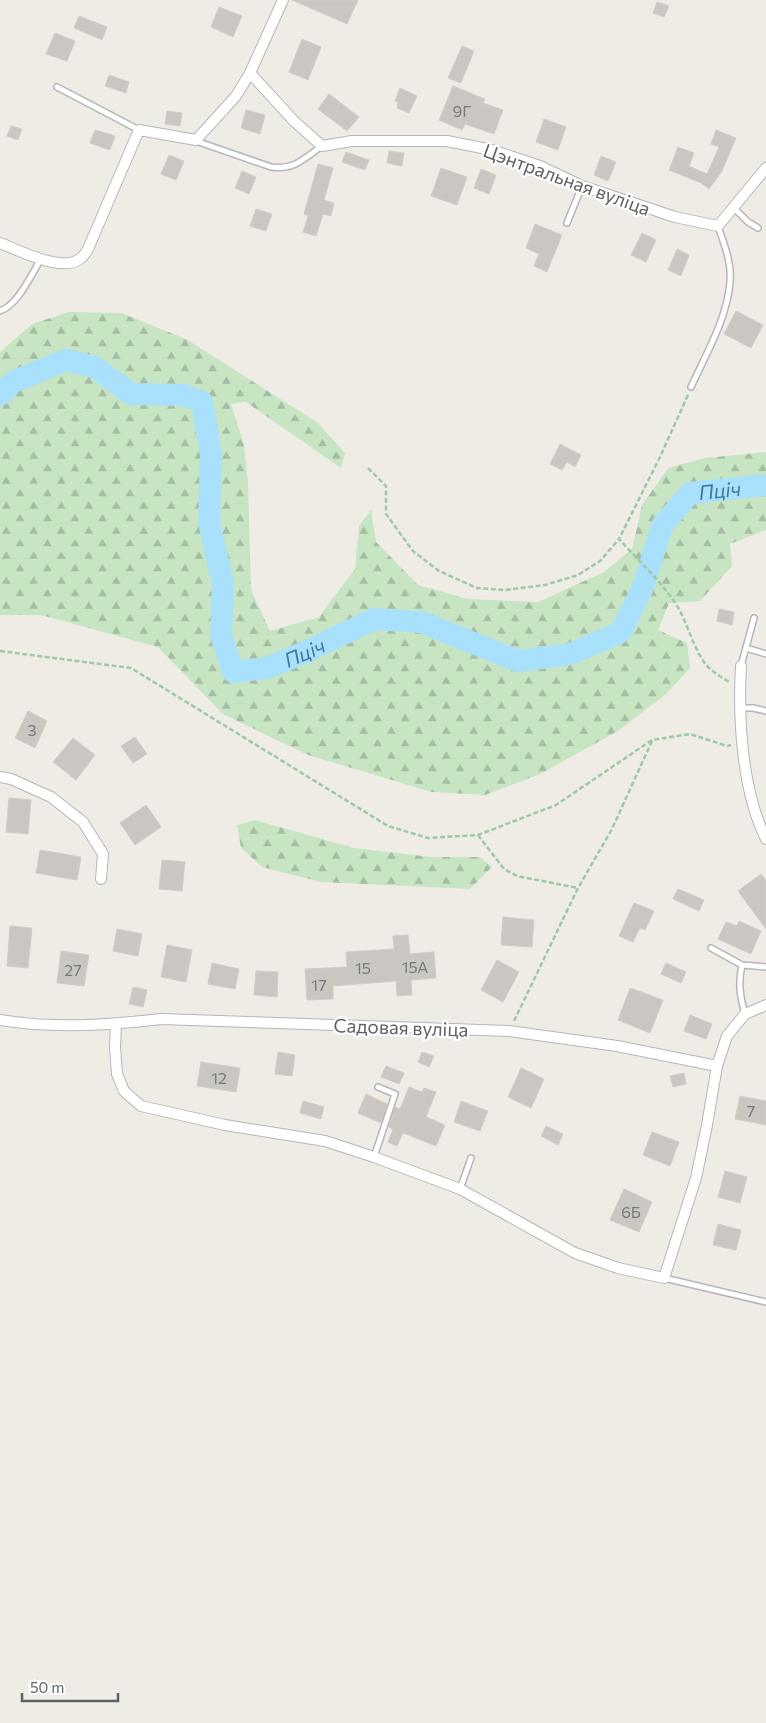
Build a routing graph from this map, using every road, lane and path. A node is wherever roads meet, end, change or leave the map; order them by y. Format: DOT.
graph roads {
  1 [pos="283,0"];
  2 [pos="250,73"];
  3 [pos="56,87"];
  4 [pos="139,130"];
  5 [pos="196,140"];
  6 [pos="322,146"];
  7 [pos="766,168"];
  8 [pos="582,186"];
  9 [pos="734,208"];
  10 [pos="567,223"];
  11 [pos="718,226"];
  12 [pos="758,228"];
  13 [pos="0,244"];
  14 [pos="41,259"];
  15 [pos="0,311"];
  16 [pos="692,387"];
  17 [pos="368,468"];
  18 [pos="619,539"];
  19 [pos="754,618"];
  20 [pos="746,648"];
  21 [pos="0,651"];
  22 [pos="766,654"];
  23 [pos="741,666"];
  24 [pos="740,689"];
  25 [pos="740,708"];
  26 [pos="766,710"];
  27 [pos="652,740"];
  28 [pos="742,743"];
  29 [pos="0,777"];
  30 [pos="478,835"];
  31 [pos="766,839"];
  32 [pos="101,879"];
  33 [pos="578,888"];
  34 [pos="711,948"];
  35 [pos="742,965"];
  36 [pos="766,968"];
  37 [pos="766,1005"];
  38 [pos="745,1014"];
  39 [pos="0,1020"];
  40 [pos="116,1024"];
  41 [pos="509,1031"];
  42 [pos="717,1066"];
  43 [pos="378,1087"];
  44 [pos="374,1157"];
  45 [pos="471,1158"];
  46 [pos="460,1189"];
  47 [pos="664,1278"];
  48 [pos="766,1302"];
  1 -- 2 [label="street"];
  2 -- 5 [label="street"];
  2 -- 6 [label="street"];
  3 -- 4 [label="lane"];
  4 -- 5 [label="street"];
  4 -- 14 [label="street"];
  5 -- 6 [label="lane"];
  6 -- 8 [label="street, Цэнтральная вуліца"];
  7 -- 9 [label="street"];
  8 -- 10 [label="lane"];
  8 -- 11 [label="street, Цэнтральная вуліца"];
  9 -- 11 [label="street"];
  9 -- 12 [label="lane"];
  11 -- 16 [label="lane"];
  13 -- 14 [label="street"];
  14 -- 15 [label="lane"];
  16 -- 18 [label="path"];
  17 -- 18 [label="path"];
  18 -- 24 [label="path"];
  19 -- 20 [label="lane"];
  20 -- 22 [label="lane"];
  20 -- 23 [label="lane"];
  21 -- 30 [label="path"];
  23 -- 24 [label="street"];
  24 -- 25 [label="street"];
  25 -- 26 [label="lane"];
  25 -- 28 [label="street"];
  27 -- 28 [label="path"];
  27 -- 30 [label="path"];
  27 -- 33 [label="path"];
  28 -- 31 [label="street"];
  29 -- 32 [label="street"];
  30 -- 33 [label="path"];
  33 -- 41 [label="path"];
  34 -- 35 [label="lane"];
  35 -- 36 [label="lane"];
  35 -- 38 [label="lane"];
  37 -- 38 [label="street"];
  38 -- 42 [label="street"];
  39 -- 40 [label="street, Садовая вуліца"];
  40 -- 41 [label="street, Садовая вуліца"];
  40 -- 44 [label="street"];
  41 -- 42 [label="street, Садовая вуліца"];
  42 -- 47 [label="street"];
  43 -- 44 [label="lane"];
  44 -- 46 [label="street"];
  45 -- 46 [label="lane"];
  46 -- 47 [label="street"];
  47 -- 48 [label="lane"];
}
